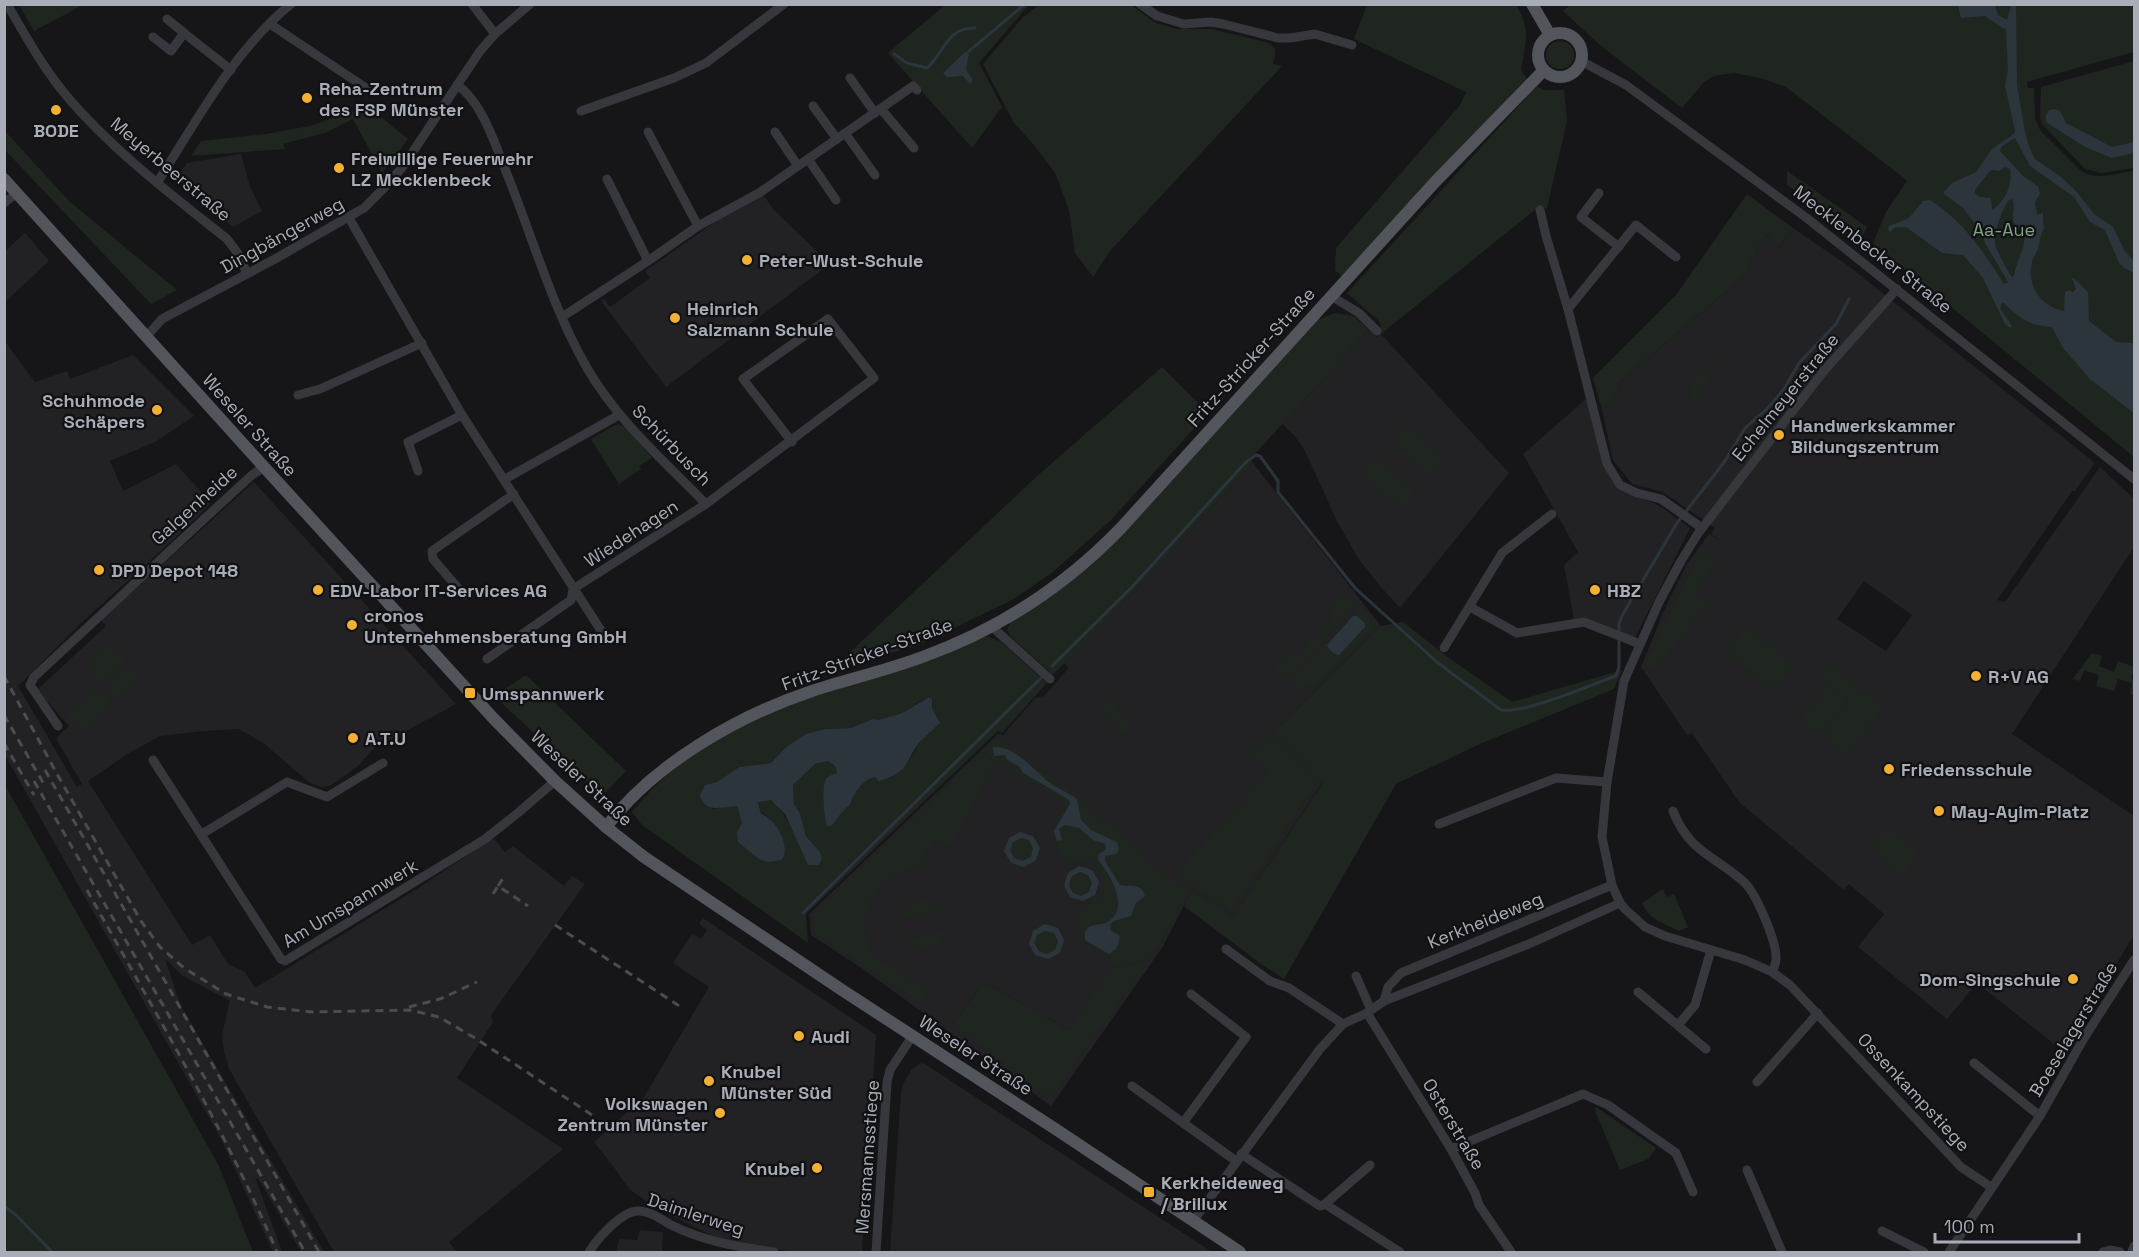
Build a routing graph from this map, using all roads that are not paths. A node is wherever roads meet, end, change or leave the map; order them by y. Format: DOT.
graph roads {
  1 [pos="7,4"];
  2 [pos="291,4"];
  3 [pos="472,4"];
  4 [pos="530,4"];
  5 [pos="784,4"];
  6 [pos="1140,4"];
  7 [pos="1532,4"];
  8 [pos="167,19"];
  9 [pos="270,24"];
  10 [pos="184,33"];
  11 [pos="495,34"];
  12 [pos="1550,35"];
  13 [pos="153,37"];
  14 [pos="1352,45"];
  15 [pos="1581,61"];
  16 [pos="231,70"];
  17 [pos="1544,70"];
  18 [pos="850,78"];
  19 [pos="457,85"];
  20 [pos="366,88"];
  21 [pos="917,90"];
  22 [pos="813,106"];
  23 [pos="581,111"];
  24 [pos="878,111"];
  25 [pos="648,132"];
  26 [pos="775,132"];
  27 [pos="841,136"];
  28 [pos="914,148"];
  29 [pos="808,159"];
  30 [pos="798,166"];
  31 [pos="875,175"];
  32 [pos="4,179"];
  33 [pos="607,180"];
  34 [pos="157,183"];
  35 [pos="17,193"];
  36 [pos="1599,193"];
  37 [pos="836,200"];
  38 [pos="4,203"];
  39 [pos="1540,210"];
  40 [pos="349,218"];
  41 [pos="698,226"];
  42 [pos="1619,247"];
  43 [pos="1676,257"];
  44 [pos="648,261"];
  45 [pos="247,274"];
  46 [pos="1897,289"];
  47 [pos="1331,296"];
  48 [pos="1568,309"];
  49 [pos="562,317"];
  50 [pos="1377,331"];
  51 [pos="146,337"];
  52 [pos="422,343"];
  53 [pos="298,395"];
  54 [pos="462,415"];
  55 [pos="619,415"];
  56 [pos="792,442"];
  57 [pos="264,467"];
  58 [pos="418,471"];
  59 [pos="505,479"];
  60 [pos="2134,479"];
  61 [pos="514,494"];
  62 [pos="706,504"];
  63 [pos="1552,514"];
  64 [pos="1702,528"];
  65 [pos="573,590"];
  66 [pos="464,595"];
  67 [pos="1470,607"];
  68 [pos="992,626"];
  69 [pos="602,632"];
  70 [pos="1635,642"];
  71 [pos="1444,648"];
  72 [pos="488,659"];
  73 [pos="1050,679"];
  74 [pos="58,726"];
  75 [pos="153,760"];
  76 [pos="383,763"];
  77 [pos="555,781"];
  78 [pos="1607,782"];
  79 [pos="1673,811"];
  80 [pos="1439,824"];
  81 [pos="606,827"];
  82 [pos="202,834"];
  83 [pos="1612,885"];
  84 [pos="1620,903"];
  85 [pos="1226,949"];
  86 [pos="1711,950"];
  87 [pos="2134,960"];
  88 [pos="1772,972"];
  89 [pos="1356,976"];
  90 [pos="1638,992"];
  91 [pos="1191,994"];
  92 [pos="1384,1001"];
  93 [pos="1369,1012"];
  94 [pos="1818,1013"];
  95 [pos="1343,1024"];
  96 [pos="1678,1025"];
  97 [pos="912,1035"];
  98 [pos="1706,1049"];
  99 [pos="1974,1063"];
  100 [pos="1757,1082"];
  101 [pos="1132,1086"];
  102 [pos="2040,1116"];
  103 [pos="1183,1123"];
  104 [pos="1451,1149"];
  105 [pos="1238,1157"];
  106 [pos="1370,1165"];
  107 [pos="1748,1170"];
  108 [pos="1991,1187"];
  109 [pos="1693,1192"];
  110 [pos="1322,1204"];
  111 [pos="1193,1221"];
  112 [pos="1882,1232"];
  113 [pos="2134,1246"];
  114 [pos="589,1252"];
  115 [pos="774,1252"];
  116 [pos="876,1252"];
  117 [pos="1240,1252"];
  118 [pos="1400,1252"];
  119 [pos="1511,1252"];
  120 [pos="1782,1252"];
  121 [pos="1924,1252"];
  122 [pos="1949,1252"];
  123 [pos="2103,1252"];
  124 [pos="2120,1252"];
  125 [pos="2132,1252"];
  1 -- 34 [label="street, Meyerbeerstraße"];
  2 -- 9 [label="street"];
  3 -- 11 [label="street"];
  4 -- 11 [label="street, Dingbängerweg"];
  5 -- 23 [label="street"];
  6 -- 14 [label="street"];
  7 -- 12 [label="main road"];
  8 -- 10 [label="street"];
  9 -- 16 [label="street"];
  9 -- 20 [label="street"];
  10 -- 13 [label="street"];
  10 -- 16 [label="street"];
  11 -- 19 [label="street, Dingbängerweg"];
  12 -- 15 [label="main road"];
  12 -- 17 [label="main road"];
  15 -- 17 [label="main road"];
  15 -- 46 [label="street, Mecklenbecker Straße"];
  16 -- 34 [label="street"];
  17 -- 47 [label="main road, Fritz-Stricker-Straße"];
  18 -- 24 [label="street"];
  19 -- 40 [label="street, Dingbängerweg"];
  19 -- 49 [label="street, Schürbusch"];
  21 -- 24 [label="street"];
  22 -- 27 [label="street"];
  24 -- 27 [label="street"];
  24 -- 28 [label="street"];
  25 -- 41 [label="street"];
  26 -- 30 [label="street"];
  27 -- 29 [label="street"];
  27 -- 31 [label="street"];
  29 -- 30 [label="street"];
  29 -- 37 [label="street"];
  30 -- 41 [label="street"];
  32 -- 35 [label="main road, Weseler Straße"];
  33 -- 44 [label="street"];
  34 -- 45 [label="street, Meyerbeerstraße"];
  35 -- 38 [label="street"];
  35 -- 51 [label="main road, Weseler Straße"];
  36 -- 42 [label="street"];
  39 -- 48 [label="street"];
  40 -- 45 [label="street, Dingbängerweg"];
  40 -- 52 [label="street, Wiedehagen"];
  41 -- 44 [label="street"];
  42 -- 43 [label="street"];
  42 -- 48 [label="street"];
  44 -- 49 [label="street"];
  45 -- 51 [label="street, Dingbängerweg"];
  46 -- 60 [label="street, Mecklenbecker Straße"];
  46 -- 64 [label="street, Echelmeyerstraße"];
  47 -- 50 [label="street, Fritz-Stricker-Straße"];
  47 -- 68 [label="main road, Fritz-Stricker-Straße"];
  48 -- 64 [label="street"];
  49 -- 55 [label="street, Schürbusch"];
  51 -- 57 [label="main road, Weseler Straße"];
  52 -- 53 [label="street"];
  52 -- 54 [label="street, Wiedehagen"];
  54 -- 58 [label="street"];
  54 -- 59 [label="street, Wiedehagen"];
  55 -- 59 [label="street"];
  55 -- 62 [label="street, Schürbusch"];
  56 -- 56 [label="street, Schürbusch"];
  56 -- 62 [label="street, Schürbusch"];
  57 -- 74 [label="street, Galgenheide"];
  57 -- 77 [label="main road, Weseler Straße"];
  59 -- 61 [label="street, Wiedehagen"];
  61 -- 65 [label="street, Wiedehagen"];
  61 -- 66 [label="street"];
  62 -- 65 [label="street, Wiedehagen"];
  63 -- 67 [label="street"];
  64 -- 70 [label="street, Ossenkampstiege"];
  65 -- 69 [label="street, Wiedehagen"];
  65 -- 72 [label="street, Wiedehagen"];
  67 -- 70 [label="street"];
  67 -- 71 [label="street"];
  68 -- 73 [label="street"];
  68 -- 81 [label="main road, Fritz-Stricker-Straße"];
  70 -- 78 [label="street, Ossenkampstiege"];
  75 -- 82 [label="street, Am Umspannwerk"];
  76 -- 82 [label="street"];
  77 -- 81 [label="main road, Weseler Straße"];
  77 -- 82 [label="street, Am Umspannwerk"];
  78 -- 80 [label="street"];
  78 -- 83 [label="street, Ossenkampstiege"];
  79 -- 88 [label="street"];
  81 -- 97 [label="main road, Weseler Straße"];
  83 -- 84 [label="street, Ossenkampstiege"];
  83 -- 92 [label="street, Kerkheideweg"];
  84 -- 86 [label="street, Ossenkampstiege"];
  84 -- 92 [label="street, Kerkheideweg"];
  85 -- 95 [label="street"];
  86 -- 88 [label="street, Ossenkampstiege"];
  86 -- 96 [label="street"];
  87 -- 102 [label="street, Boeselagerstraße"];
  88 -- 94 [label="street, Ossenkampstiege"];
  89 -- 93 [label="street"];
  90 -- 96 [label="street"];
  91 -- 103 [label="street"];
  92 -- 93 [label="street, Kerkheideweg"];
  93 -- 95 [label="street, Kerkheideweg"];
  93 -- 104 [label="street, Osterstraße"];
  94 -- 100 [label="street"];
  94 -- 108 [label="street, Ossenkampstiege"];
  95 -- 105 [label="street, Kerkheideweg"];
  96 -- 98 [label="street"];
  97 -- 111 [label="main road, Weseler Straße"];
  97 -- 116 [label="street, Mersmannsstiege"];
  99 -- 102 [label="street, Boeselagerstraße"];
  101 -- 103 [label="street"];
  102 -- 108 [label="street, Boeselagerstraße"];
  103 -- 105 [label="street"];
  104 -- 109 [label="street"];
  104 -- 119 [label="street, Osterstraße"];
  105 -- 110 [label="street"];
  105 -- 111 [label="street, Kerkheideweg"];
  106 -- 110 [label="street"];
  107 -- 120 [label="street"];
  108 -- 122 [label="street, Boeselagerstraße"];
  110 -- 118 [label="street"];
  111 -- 117 [label="main road, Weseler Straße"];
  112 -- 121 [label="street"];
  113 -- 125 [label="street"];
  114 -- 115 [label="street, Daimlerweg"];
  123 -- 124 [label="street"];
}
